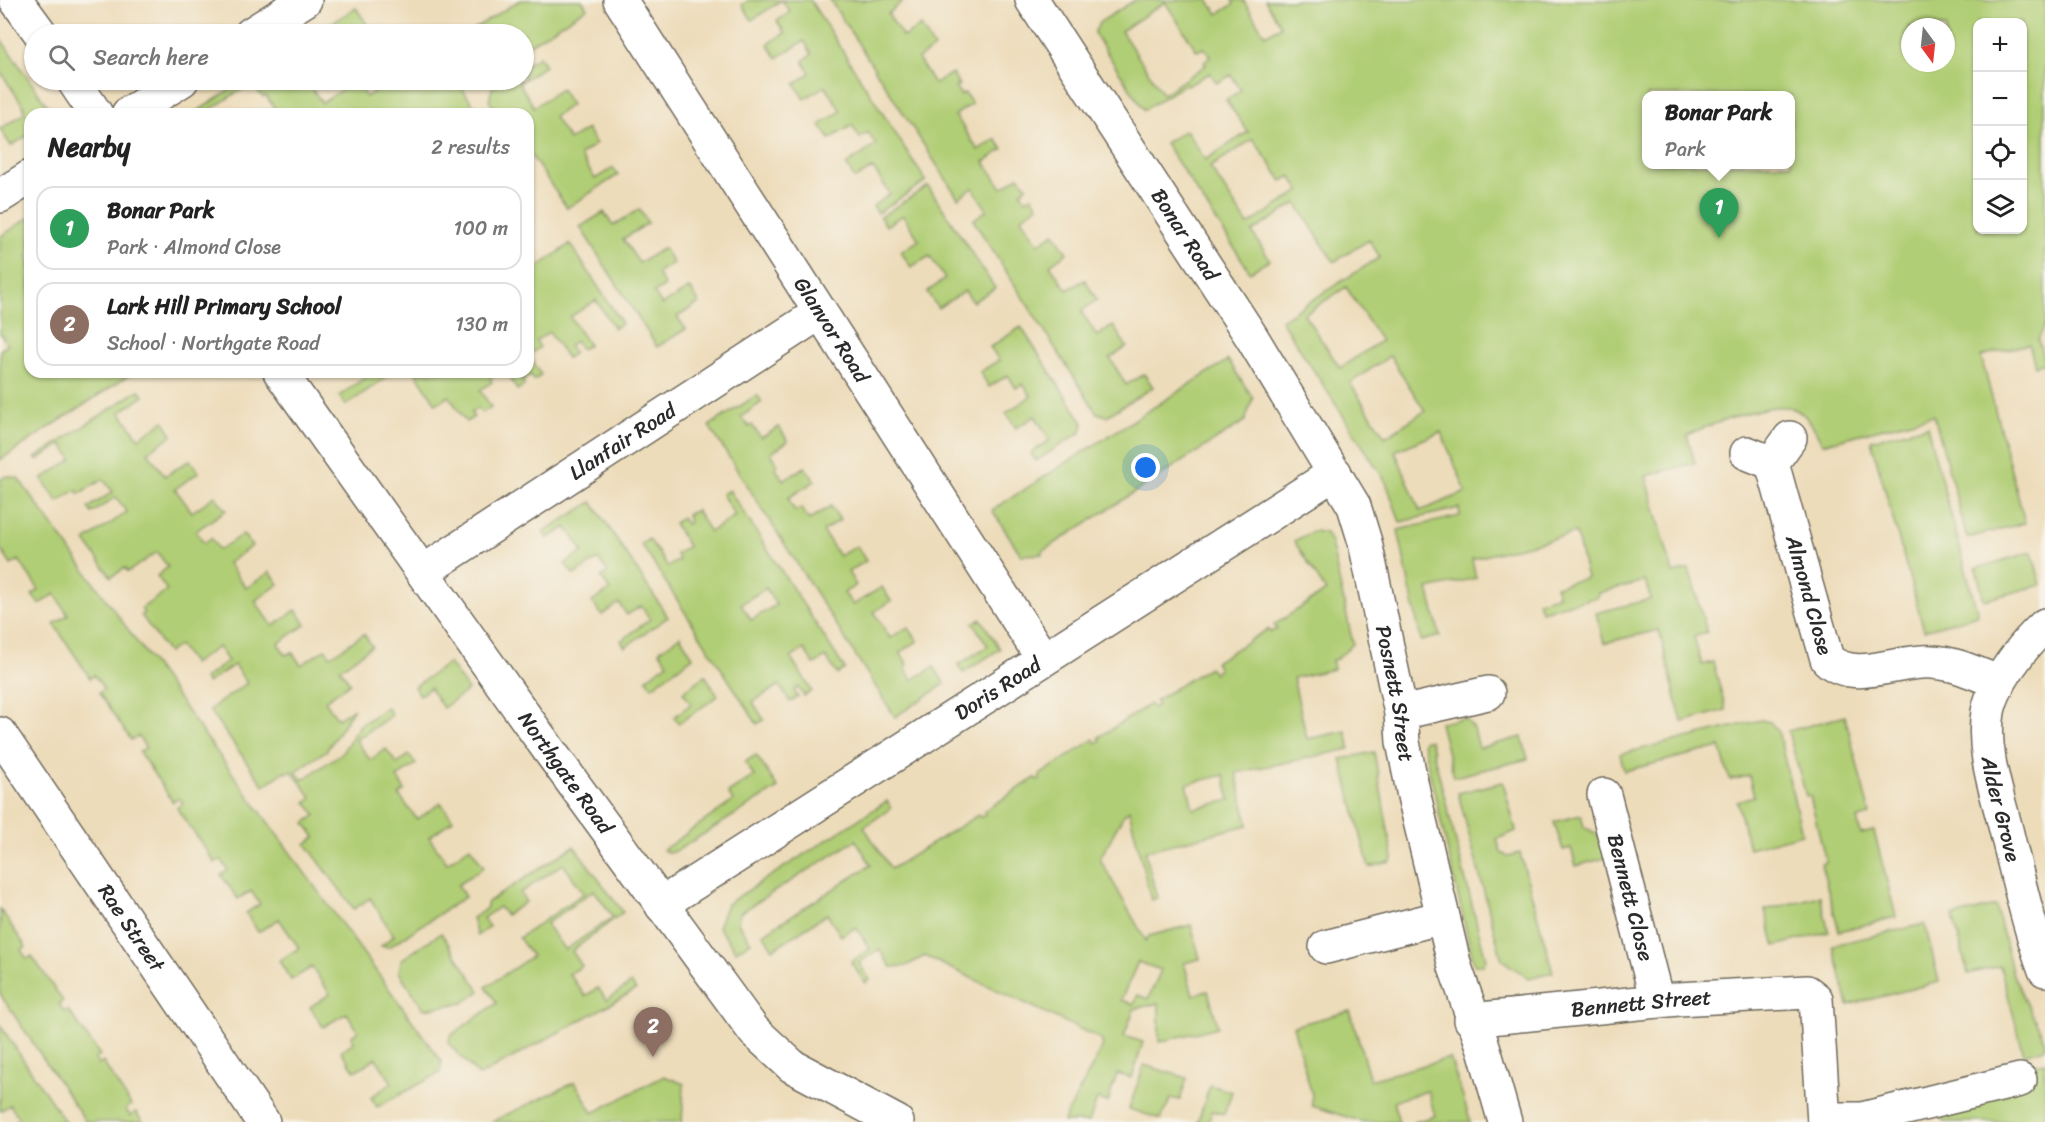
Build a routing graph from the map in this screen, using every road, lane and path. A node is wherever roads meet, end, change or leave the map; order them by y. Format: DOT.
graph roads {
  1 [pos="16,0"];
  2 [pos="305,0"];
  3 [pos="620,0"];
  4 [pos="1046,5"];
  5 [pos="34,24"];
  6 [pos="267,24"];
  7 [pos="80,90"];
  8 [pos="166,90"];
  9 [pos="92,108"];
  10 [pos="138,108"];
  11 [pos="24,181"];
  12 [pos="0,196"];
  13 [pos="821,312"];
  14 [pos="284,378"];
  15 [pos="1770,451"];
  16 [pos="1335,473"];
  17 [pos="424,572"];
  18 [pos="2045,625"];
  19 [pos="1043,659"];
  20 [pos="1999,682"];
  21 [pos="1488,693"];
  22 [pos="1401,713"];
  23 [pos="0,734"];
  24 [pos="1604,795"];
  25 [pos="663,906"];
  26 [pos="1443,917"];
  27 [pos="1326,946"];
  28 [pos="2045,970"];
  29 [pos="1657,1001"];
  30 [pos="1471,1020"];
  31 [pos="2020,1080"];
  32 [pos="1824,1120"];
  33 [pos="263,1122"];
  34 [pos="897,1122"];
  35 [pos="1505,1122"];
  1 -- 5 [label="street"];
  2 -- 6 [label="street"];
  3 -- 13 [label="street, Glanvor Road"];
  4 -- 16 [label="street, Bonar Road"];
  7 -- 9 [label="street"];
  8 -- 10 [label="street"];
  11 -- 12 [label="street"];
  13 -- 17 [label="street, Llanfair Road"];
  13 -- 19 [label="street, Glanvor Road"];
  14 -- 17 [label="street, Northgate Road"];
  15 -- 20 [label="street, Almond Close"];
  16 -- 19 [label="street, Doris Road"];
  16 -- 22 [label="street, Posnett Street"];
  17 -- 25 [label="street, Northgate Road"];
  18 -- 20 [label="street, Alder Grove"];
  19 -- 25 [label="street, Doris Road"];
  20 -- 28 [label="street, Alder Grove"];
  21 -- 22 [label="street"];
  22 -- 26 [label="street, Posnett Street"];
  23 -- 33 [label="street, Rae Street"];
  24 -- 29 [label="street, Bennett Close"];
  25 -- 34 [label="street, Northgate Road"];
  26 -- 27 [label="street"];
  26 -- 30 [label="street, Posnett Street"];
  29 -- 30 [label="street, Bennett Street"];
  29 -- 32 [label="street, Bennett Street"];
  30 -- 35 [label="street, Posnett Street"];
  31 -- 32 [label="street"];
}
